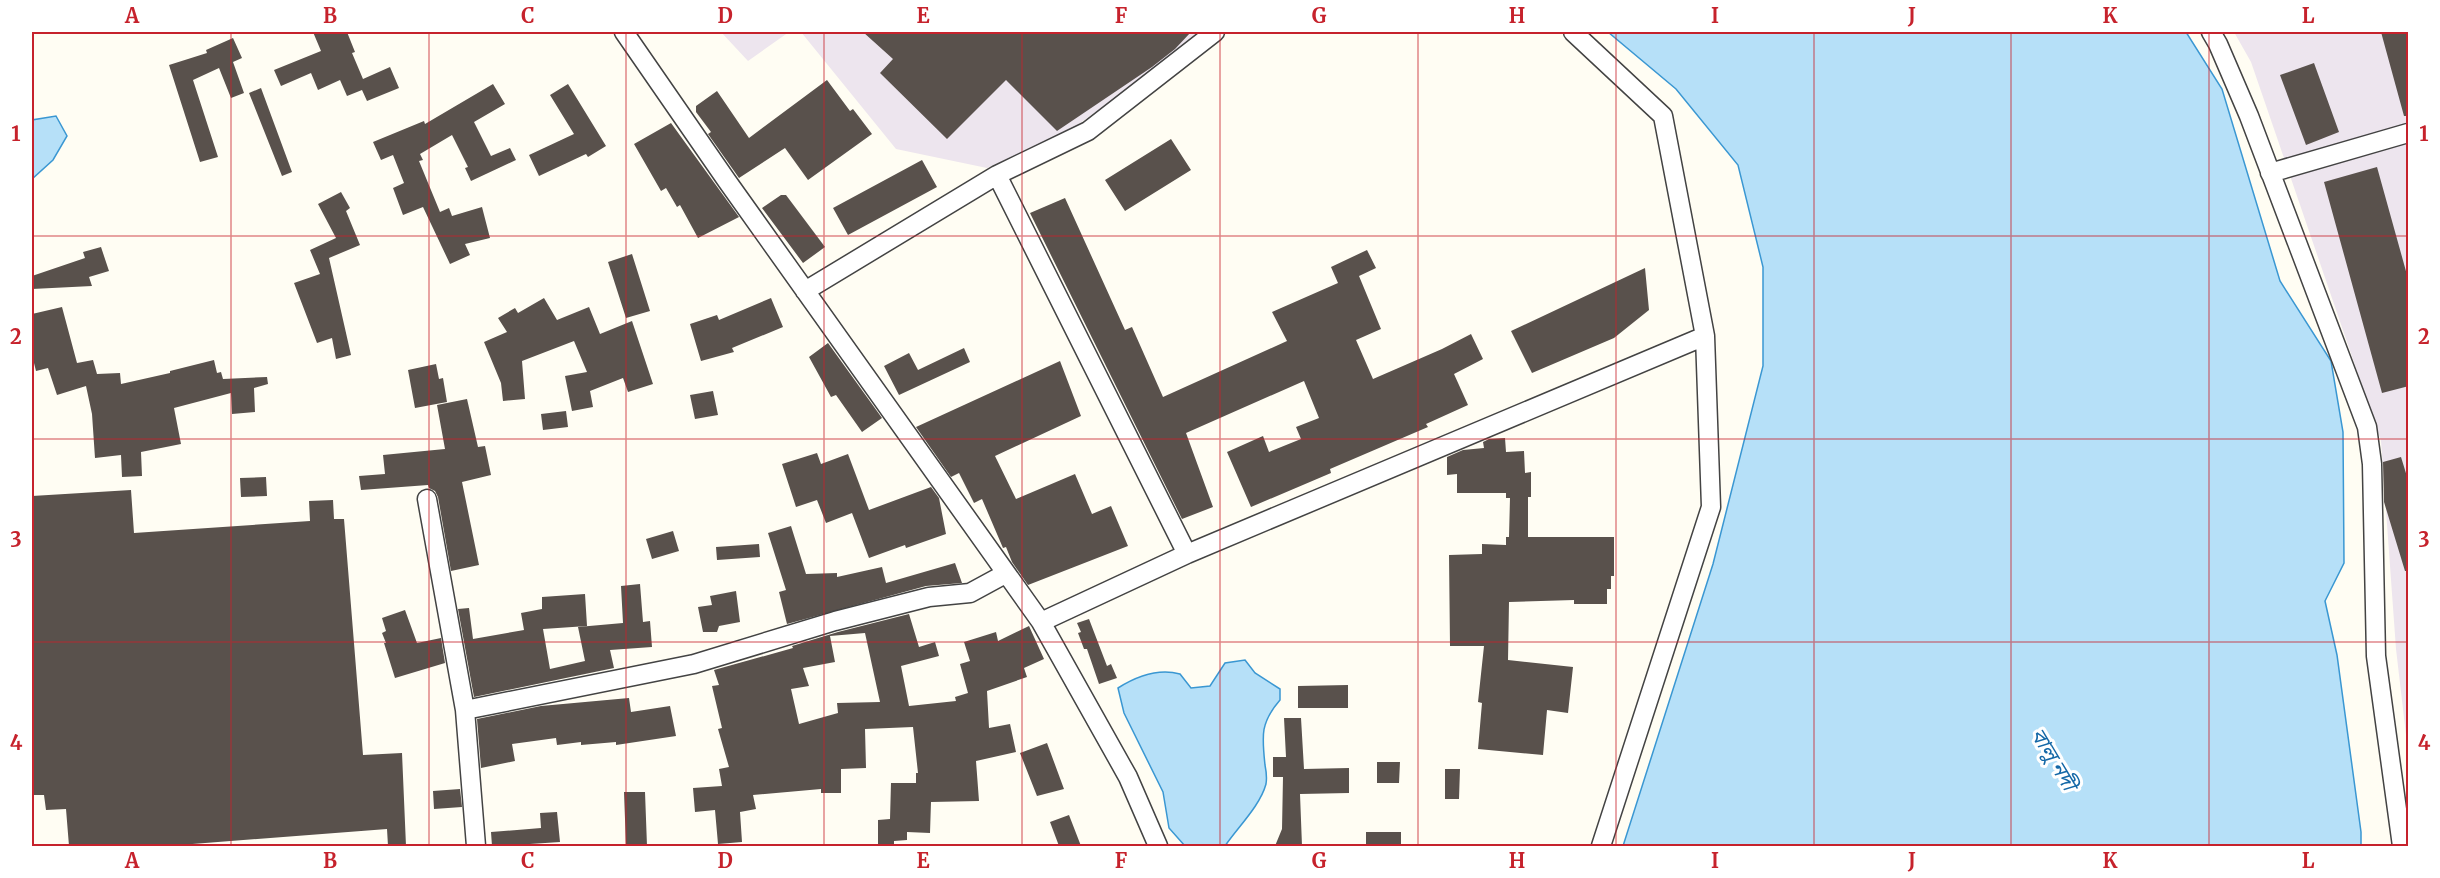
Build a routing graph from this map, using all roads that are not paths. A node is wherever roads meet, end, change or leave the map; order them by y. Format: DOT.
graph roads {
  1 [pos="624,32"];
  2 [pos="1215,32"];
  3 [pos="1573,32"];
  4 [pos="2211,32"];
  5 [pos="2409,133"];
  6 [pos="2270,173"];
  7 [pos="997,175"];
  8 [pos="805,291"];
  9 [pos="1705,336"];
  10 [pos="428,499"];
  11 [pos="1187,554"];
  12 [pos="1005,574"];
  13 [pos="1041,622"];
  14 [pos="465,710"];
  15 [pos="476,846"];
  16 [pos="1158,846"];
  17 [pos="1600,846"];
  18 [pos="2402,846"];
  1 -- 8 [label="street"];
  2 -- 7 [label="street"];
  3 -- 9 [label="street"];
  4 -- 6 [label="street"];
  5 -- 6 [label="street"];
  6 -- 18 [label="street"];
  7 -- 8 [label="street"];
  7 -- 11 [label="street"];
  8 -- 12 [label="street"];
  9 -- 11 [label="street"];
  9 -- 17 [label="street"];
  10 -- 14 [label="street"];
  11 -- 13 [label="street"];
  12 -- 13 [label="street"];
  12 -- 14 [label="street"];
  13 -- 16 [label="street"];
  14 -- 15 [label="street"];
}
